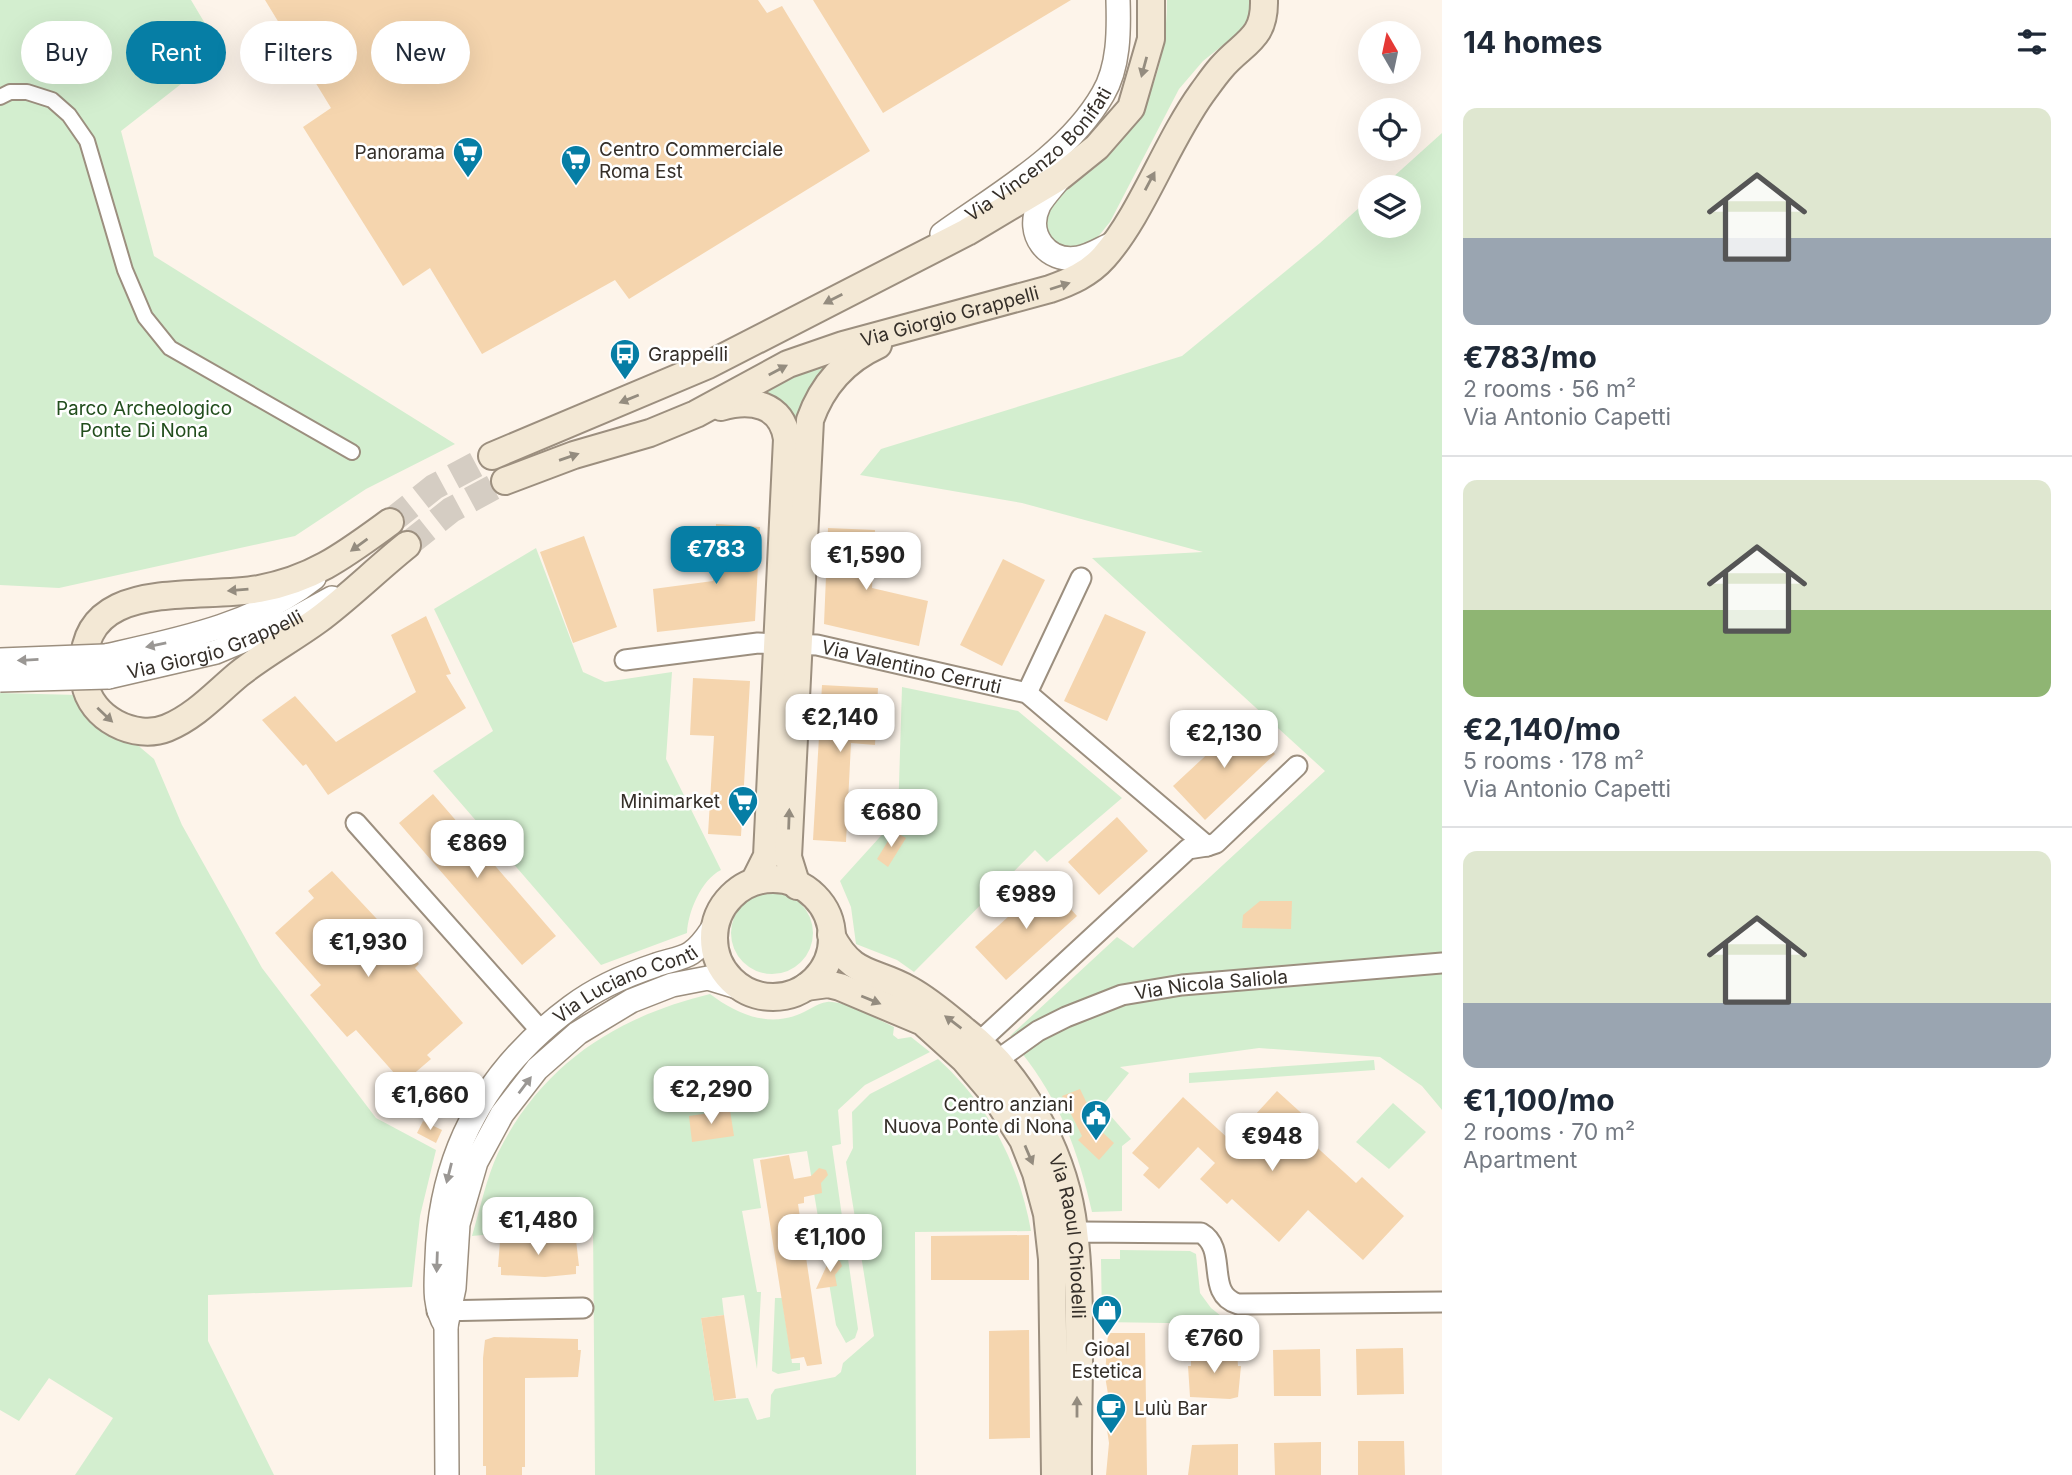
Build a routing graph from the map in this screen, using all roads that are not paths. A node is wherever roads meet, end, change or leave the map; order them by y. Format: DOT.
graph roads {
  1 [pos="1118,0"];
  2 [pos="1151,0"];
  3 [pos="1264,0"];
  4 [pos="0,97"];
  5 [pos="1061,176"];
  6 [pos="1117,241"];
  7 [pos="895,269"];
  8 [pos="924,323"];
  9 [pos="696,414"];
  10 [pos="798,449"];
  11 [pos="352,452"];
  12 [pos="492,456"];
  13 [pos="505,481"];
  14 [pos="390,522"];
  15 [pos="407,545"];
  16 [pos="328,567"];
  17 [pos="1081,579"];
  18 [pos="357,584"];
  19 [pos="787,644"];
  20 [pos="0,660"];
  21 [pos="625,660"];
  22 [pos="107,667"];
  23 [pos="0,680"];
  24 [pos="1027,692"];
  25 [pos="1297,766"];
  26 [pos="356,823"];
  27 [pos="1207,846"];
  28 [pos="755,880"];
  29 [pos="797,886"];
  30 [pos="715,925"];
  31 [pos="831,935"];
  32 [pos="1442,963"];
  33 [pos="806,987"];
  34 [pos="744,989"];
  35 [pos="536,1037"];
  36 [pos="978,1042"];
  37 [pos="547,1059"];
  38 [pos="996,1061"];
  39 [pos="450,1215"];
  40 [pos="1061,1236"];
  41 [pos="1442,1302"];
  42 [pos="583,1308"];
  43 [pos="444,1316"];
  44 [pos="447,1475"];
  45 [pos="1055,1475"];
  46 [pos="1078,1475"];
  1 -- 7 [label="street, Via Vincenzo Bonifati"];
  2 -- 5 [label="main road, one-way"];
  6 -- 3 [label="main road, Via Giorgio Grappelli, one-way"];
  4 -- 11 [label="street"];
  5 -- 6 [label="street"];
  5 -- 7 [label="main road"];
  8 -- 6 [label="main road, Via Giorgio Grappelli, one-way"];
  7 -- 12 [label="main road, one-way"];
  9 -- 8 [label="main road, Via Giorgio Grappelli, one-way"];
  8 -- 10 [label="main road"];
  9 -- 10 [label="main road"];
  13 -- 9 [label="main road, Via Giorgio Grappelli, one-way"];
  10 -- 19 [label="main road"];
  14 -- 16 [label="main road, Via Giorgio Grappelli, one-way"];
  15 -- 18 [label="main road, Via Giorgio Grappelli"];
  16 -- 18 [label="main road, one-way"];
  16 -- 22 [label="street, Via Giorgio Grappelli, one-way"];
  17 -- 24 [label="street, Via Valentino Cerruti"];
  18 -- 22 [label="street, Via Giorgio Grappelli"];
  19 -- 21 [label="street, Via Valentino Cerruti"];
  19 -- 24 [label="street, Via Valentino Cerruti"];
  19 -- 28 [label="main road"];
  29 -- 19 [label="main road, one-way"];
  22 -- 20 [label="street, Via Giorgio Grappelli, one-way, bridge"];
  22 -- 23 [label="street, Via Giorgio Grappelli, bridge"];
  24 -- 27 [label="street, Via Valentino Cerruti"];
  25 -- 27 [label="street"];
  26 -- 35 [label="street"];
  27 -- 36 [label="street"];
  28 -- 29 [label="main road"];
  28 -- 30 [label="main road"];
  29 -- 31 [label="main road"];
  30 -- 34 [label="main road"];
  30 -- 35 [label="street, Via Luciano Conti"];
  31 -- 33 [label="main road"];
  36 -- 31 [label="main road, Via Raoul Chiodelli, one-way"];
  32 -- 38 [label="street, Via Nicola Saliola"];
  33 -- 34 [label="main road"];
  33 -- 40 [label="main road, Via Raoul Chiodelli, one-way"];
  34 -- 37 [label="street, Via Luciano Conti"];
  35 -- 37 [label="street"];
  35 -- 39 [label="street, Via Luciano Conti, one-way"];
  36 -- 38 [label="main road, Via Raoul Chiodelli"];
  39 -- 37 [label="street, Via Luciano Conti, one-way"];
  38 -- 40 [label="main road, Via Raoul Chiodelli"];
  39 -- 43 [label="street, Via Luciano Conti"];
  40 -- 41 [label="street"];
  40 -- 45 [label="main road, Via Raoul Chiodelli"];
  46 -- 40 [label="main road, Via Raoul Chiodelli, one-way"];
  42 -- 43 [label="street"];
  43 -- 44 [label="street, Via Luciano Conti"];
}
